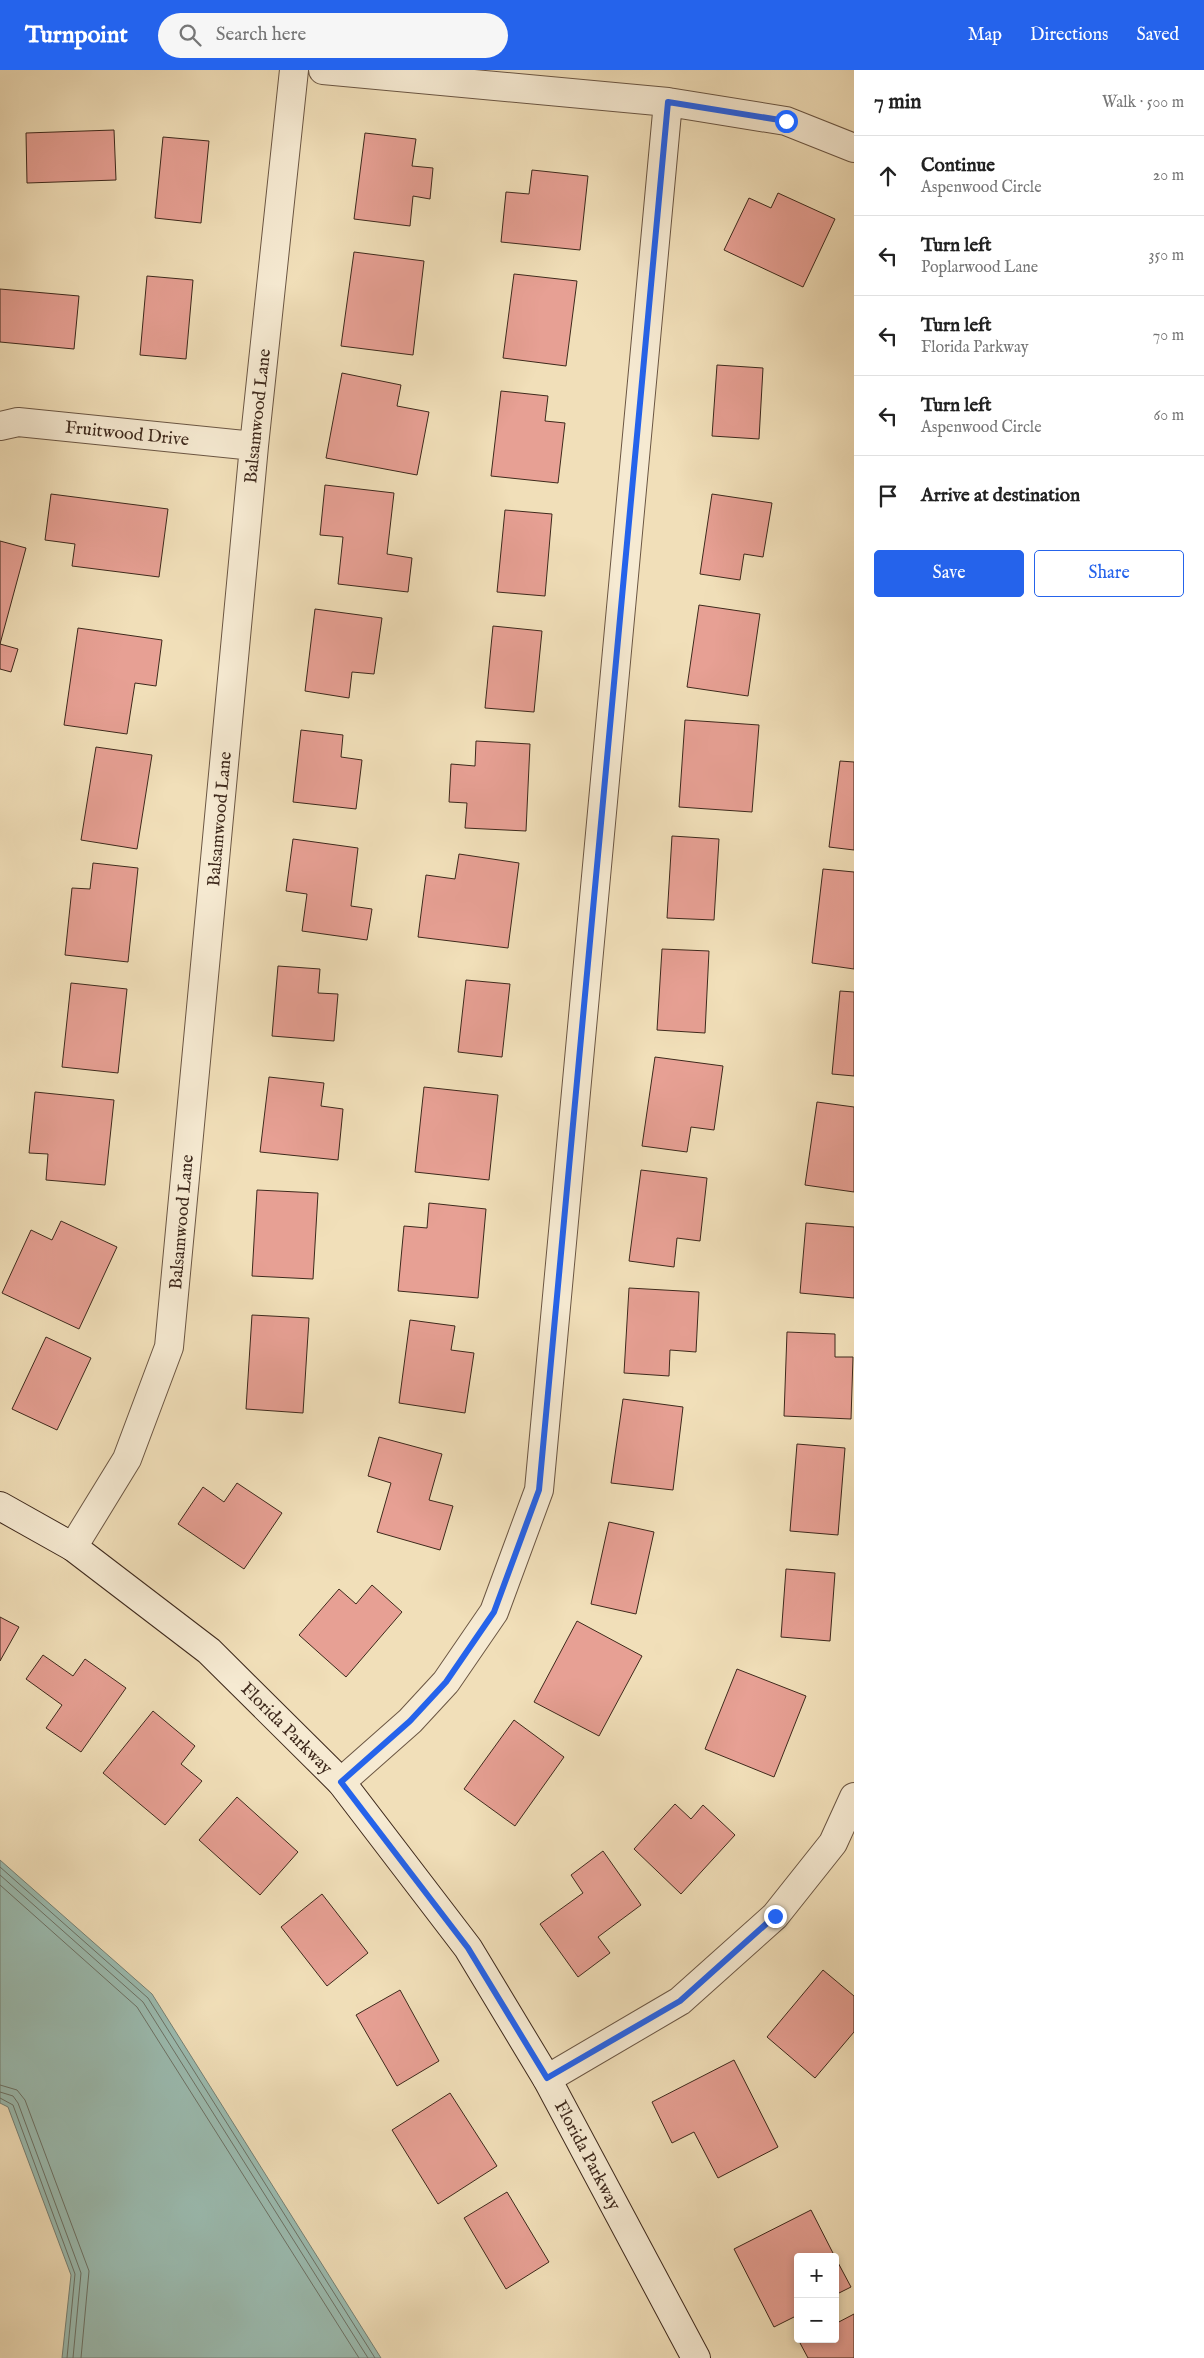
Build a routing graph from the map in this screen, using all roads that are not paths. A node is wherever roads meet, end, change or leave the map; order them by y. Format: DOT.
graph roads {
  1 [pos="294,70"];
  2 [pos="323,70"];
  3 [pos="668,102"];
  4 [pos="854,148"];
  5 [pos="0,426"];
  6 [pos="254,446"];
  7 [pos="0,1506"];
  8 [pos="73,1547"];
  9 [pos="341,1782"];
  10 [pos="854,1796"];
  11 [pos="547,2078"];
  12 [pos="696,2358"];
  1 -- 6 [label="street, Balsamwood Lane"];
  2 -- 3 [label="street"];
  3 -- 4 [label="street"];
  3 -- 9 [label="street"];
  5 -- 6 [label="street, Fruitwood Drive"];
  6 -- 8 [label="street, Balsamwood Lane"];
  7 -- 8 [label="street, Florida Parkway"];
  8 -- 9 [label="street, Florida Parkway"];
  9 -- 11 [label="street, Florida Parkway"];
  10 -- 11 [label="street"];
  11 -- 12 [label="street, Florida Parkway"];
}
